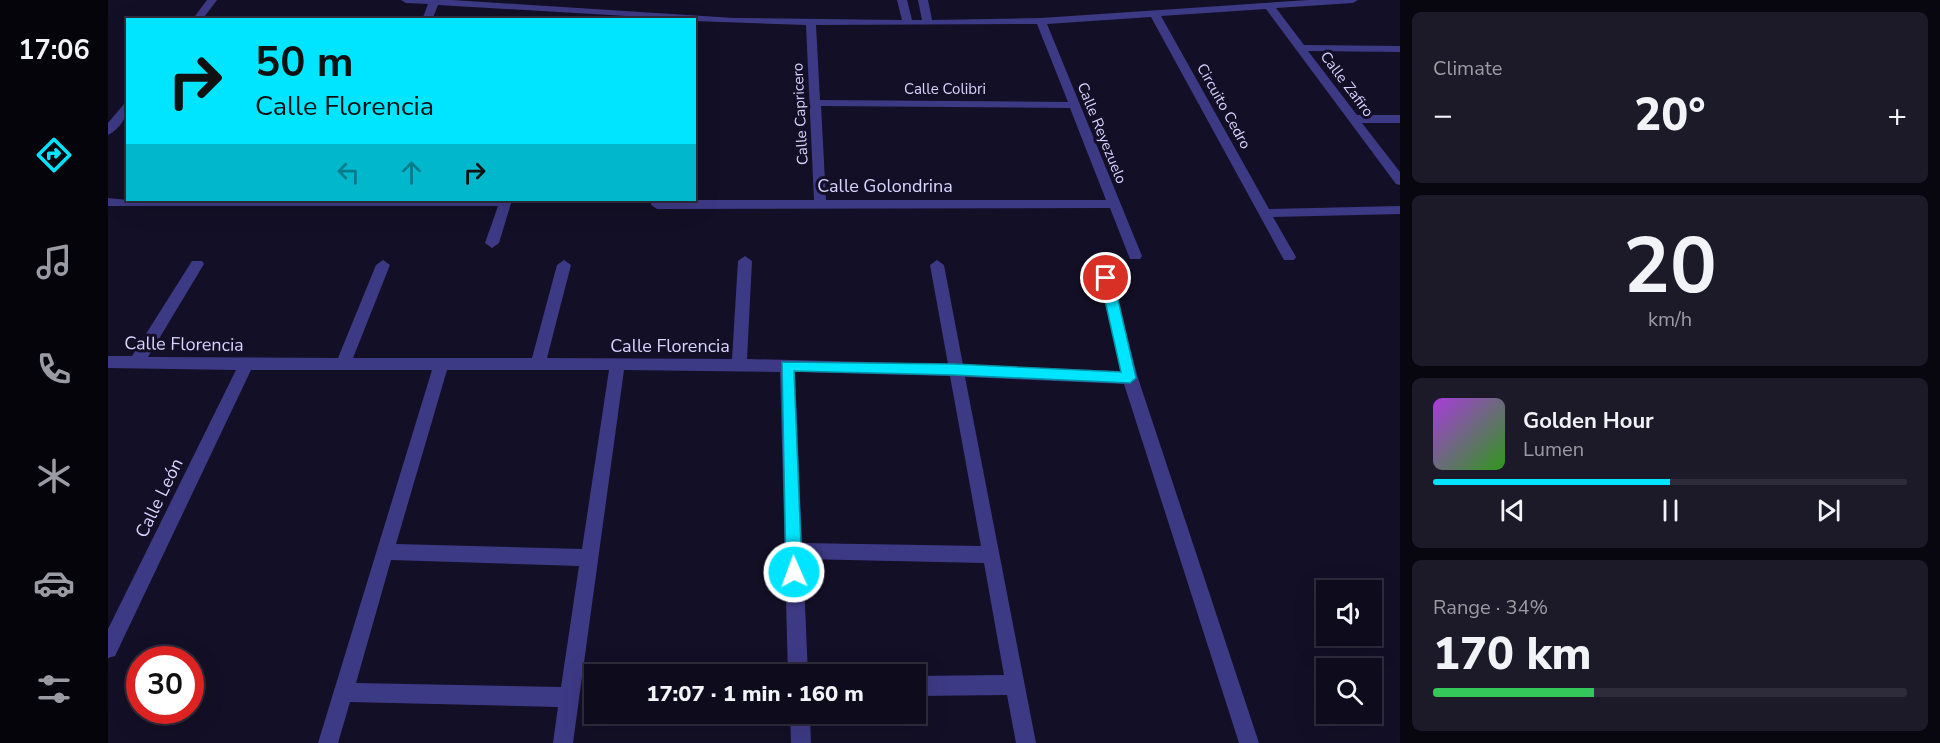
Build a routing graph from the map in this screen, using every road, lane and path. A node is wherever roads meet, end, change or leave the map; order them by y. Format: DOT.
graph roads {
  1 [pos="212,0"];
  2 [pos="406,0"];
  3 [pos="902,0"];
  4 [pos="923,0"];
  5 [pos="1353,0"];
  6 [pos="433,4"];
  7 [pos="1269,6"];
  8 [pos="1155,14"];
  9 [pos="563,15"];
  10 [pos="198,18"];
  11 [pos="428,18"];
  12 [pos="655,18"];
  13 [pos="696,19"];
  14 [pos="1041,21"];
  15 [pos="811,23"];
  16 [pos="908,23"];
  17 [pos="928,23"];
  18 [pos="1301,48"];
  19 [pos="1400,48"];
  20 [pos="814,103"];
  21 [pos="1075,105"];
  22 [pos="126,108"];
  23 [pos="1354,119"];
  24 [pos="1400,119"];
  25 [pos="108,131"];
  26 [pos="1400,181"];
  27 [pos="340,201"];
  28 [pos="506,201"];
  29 [pos="108,202"];
  30 [pos="657,202"];
  31 [pos="820,204"];
  32 [pos="1114,204"];
  33 [pos="1400,210"];
  34 [pos="1264,213"];
  35 [pos="492,243"];
  36 [pos="1135,256"];
  37 [pos="1289,257"];
  38 [pos="745,261"];
  39 [pos="197,264"];
  40 [pos="383,265"];
  41 [pos="937,265"];
  42 [pos="564,266"];
  43 [pos="1106,278"];
  44 [pos="108,362"];
  45 [pos="136,363"];
  46 [pos="246,365"];
  47 [pos="343,365"];
  48 [pos="441,365"];
  49 [pos="538,365"];
  50 [pos="617,365"];
  51 [pos="739,366"];
  52 [pos="787,366"];
  53 [pos="954,369"];
  54 [pos="1130,378"];
  55 [pos="793,551"];
  56 [pos="385,552"];
  57 [pos="990,555"];
  58 [pos="591,558"];
  59 [pos="108,649"];
  60 [pos="798,664"];
  61 [pos="1015,685"];
  62 [pos="926,686"];
  63 [pos="343,693"];
  64 [pos="569,697"];
  65 [pos="800,724"];
  66 [pos="328,743"];
  67 [pos="563,743"];
  68 [pos="801,743"];
  69 [pos="1026,743"];
  70 [pos="1249,743"];
  1 -- 10 [label="street"];
  2 -- 6 [label="street"];
  3 -- 16 [label="street"];
  4 -- 17 [label="street"];
  5 -- 7 [label="street"];
  6 -- 9 [label="street"];
  6 -- 11 [label="street"];
  7 -- 8 [label="street"];
  7 -- 18 [label="street, Calle Zafiro"];
  8 -- 14 [label="street"];
  8 -- 34 [label="street, Circuito Cedro"];
  9 -- 12 [label="street"];
  13 -- 15 [label="street"];
  14 -- 17 [label="street"];
  14 -- 21 [label="street, Calle Reyezuelo"];
  15 -- 16 [label="street"];
  15 -- 20 [label="street, Calle Capricero"];
  16 -- 17 [label="street"];
  18 -- 19 [label="street"];
  18 -- 23 [label="street, Calle Zafiro"];
  20 -- 21 [label="street, Calle Colibri"];
  20 -- 31 [label="street, Calle Capricero"];
  21 -- 32 [label="street, Calle Reyezuelo"];
  22 -- 25 [label="street"];
  23 -- 24 [label="street"];
  23 -- 26 [label="street, Calle Zafiro"];
  27 -- 28 [label="street"];
  27 -- 29 [label="street"];
  28 -- 35 [label="street"];
  30 -- 31 [label="street, Calle Golondrina"];
  31 -- 32 [label="street, Calle Golondrina"];
  32 -- 36 [label="street, Calle Reyezuelo"];
  33 -- 34 [label="street"];
  34 -- 37 [label="street, Circuito Cedro"];
  38 -- 51 [label="street"];
  39 -- 45 [label="street"];
  40 -- 47 [label="street"];
  41 -- 53 [label="street"];
  42 -- 49 [label="street"];
  43 -- 54 [label="street"];
  44 -- 45 [label="street, Calle Florencia"];
  45 -- 46 [label="street, Calle Florencia"];
  46 -- 47 [label="street, Calle Florencia"];
  46 -- 59 [label="street, Calle León"];
  47 -- 48 [label="street, Calle Florencia"];
  48 -- 49 [label="street, Calle Florencia"];
  48 -- 56 [label="street"];
  49 -- 50 [label="street, Calle Florencia"];
  50 -- 51 [label="street, Calle Florencia"];
  50 -- 58 [label="street"];
  51 -- 52 [label="street, Calle Florencia"];
  52 -- 53 [label="street, Calle Florencia"];
  52 -- 55 [label="street"];
  53 -- 54 [label="street, Calle Florencia"];
  53 -- 57 [label="street"];
  54 -- 70 [label="street"];
  55 -- 57 [label="street"];
  55 -- 60 [label="street"];
  56 -- 58 [label="street"];
  56 -- 63 [label="street"];
  57 -- 61 [label="street"];
  58 -- 64 [label="street"];
  61 -- 62 [label="street"];
  61 -- 69 [label="street"];
  63 -- 64 [label="street"];
  63 -- 66 [label="street"];
  64 -- 67 [label="street"];
  65 -- 68 [label="street"];
}
